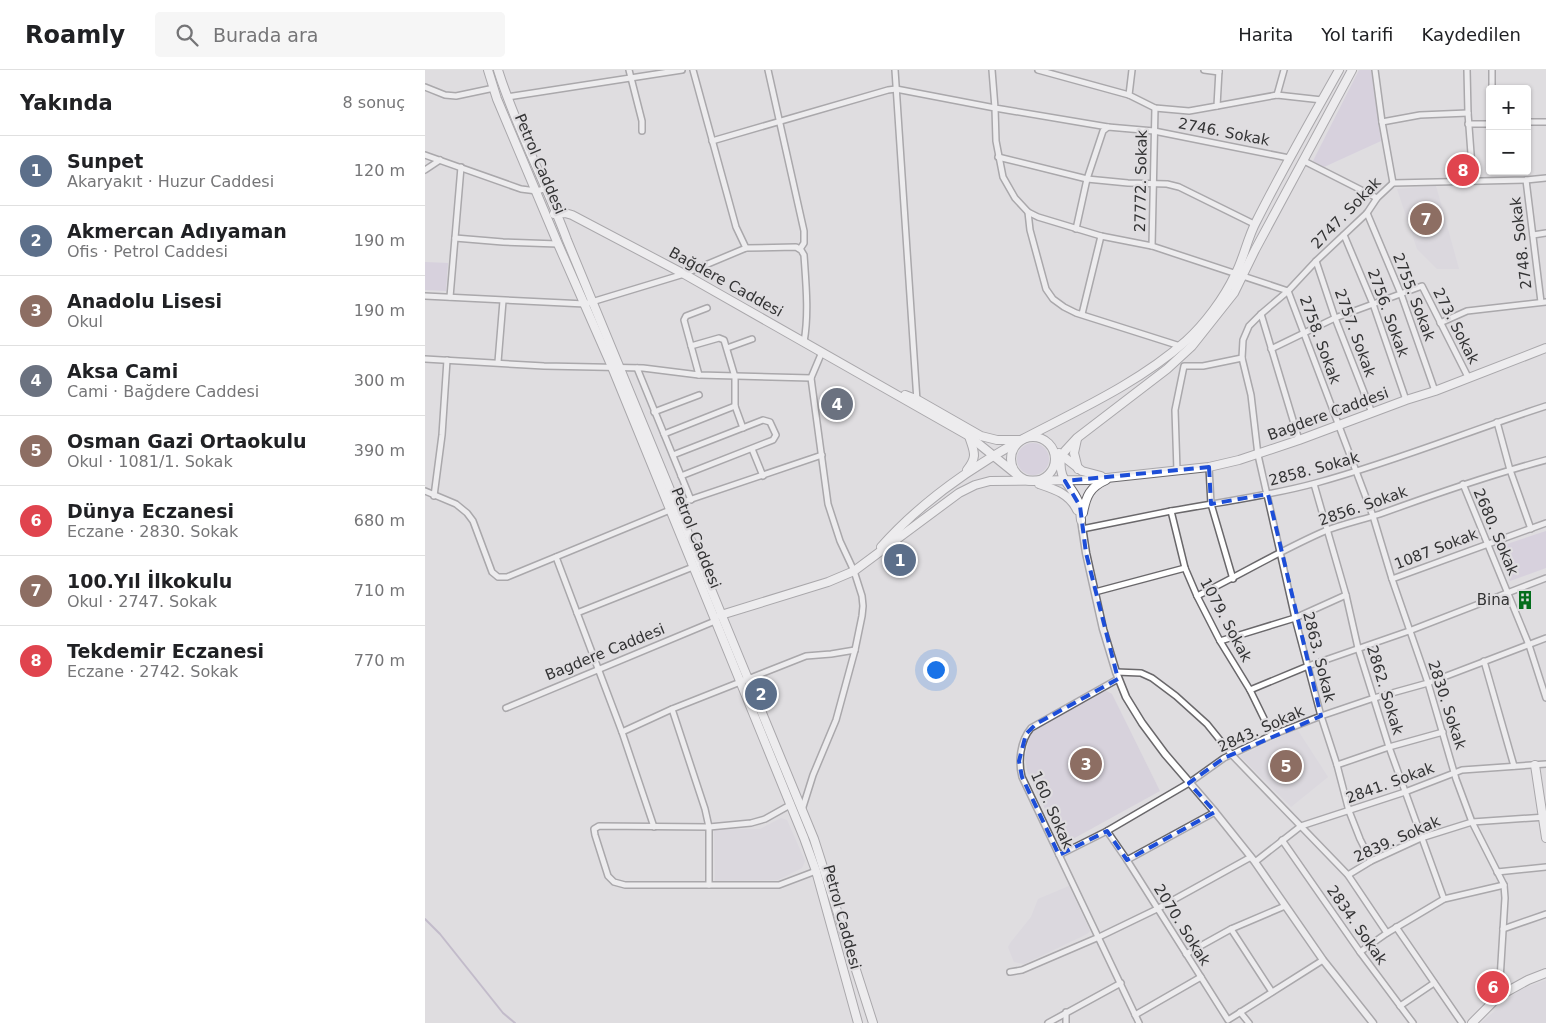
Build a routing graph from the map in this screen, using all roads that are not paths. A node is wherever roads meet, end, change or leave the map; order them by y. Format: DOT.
graph roads {
  1 [pos="488,70"];
  2 [pos="498,70"];
  3 [pos="629,70"];
  4 [pos="683,70"];
  5 [pos="693,70"];
  6 [pos="768,70"];
  7 [pos="895,70"];
  8 [pos="992,70"];
  9 [pos="1038,70"];
  10 [pos="1132,70"];
  11 [pos="1204,70"];
  12 [pos="1284,70"];
  13 [pos="1339,70"];
  14 [pos="1352,70"];
  15 [pos="1375,70"];
  16 [pos="1467,70"];
  17 [pos="1491,70"];
  18 [pos="1219,71"];
  19 [pos="631,79"];
  20 [pos="1492,85"];
  21 [pos="425,87"];
  22 [pos="494,88"];
  23 [pos="896,89"];
  24 [pos="1129,95"];
  25 [pos="1277,95"];
  26 [pos="507,97"];
  27 [pos="1322,100"];
  28 [pos="1217,106"];
  29 [pos="995,108"];
  30 [pos="1155,108"];
  31 [pos="1467,113"];
  32 [pos="781,121"];
  33 [pos="1382,122"];
  34 [pos="1531,122"];
  35 [pos="1546,122"];
  36 [pos="1468,124"];
  37 [pos="1486,124"];
  38 [pos="1108,127"];
  39 [pos="642,131"];
  40 [pos="1154,131"];
  41 [pos="713,141"];
  42 [pos="425,155"];
  43 [pos="999,157"];
  44 [pos="1289,158"];
  45 [pos="440,160"];
  46 [pos="1304,161"];
  47 [pos="461,166"];
  48 [pos="425,170"];
  49 [pos="1546,178"];
  50 [pos="1087,179"];
  51 [pos="1526,180"];
  52 [pos="1473,181"];
  53 [pos="1153,183"];
  54 [pos="1393,183"];
  55 [pos="547,188"];
  56 [pos="537,191"];
  57 [pos="1377,198"];
  58 [pos="1028,212"];
  59 [pos="558,213"];
  60 [pos="1367,213"];
  61 [pos="547,217"];
  62 [pos="1254,224"];
  63 [pos="1076,229"];
  64 [pos="1546,233"];
  65 [pos="1344,234"];
  66 [pos="1533,235"];
  67 [pos="1101,236"];
  68 [pos="455,238"];
  69 [pos="558,244"];
  70 [pos="1152,246"];
  71 [pos="746,248"];
  72 [pos="800,249"];
  73 [pos="1316,261"];
  74 [pos="684,274"];
  75 [pos="1240,275"];
  76 [pos="1539,286"];
  77 [pos="1546,286"];
  78 [pos="1288,291"];
  79 [pos="1401,294"];
  80 [pos="425,296"];
  81 [pos="451,297"];
  82 [pos="503,301"];
  83 [pos="1543,302"];
  84 [pos="589,304"];
  85 [pos="1373,304"];
  86 [pos="707,308"];
  87 [pos="1082,314"];
  88 [pos="1261,314"];
  89 [pos="1335,318"];
  90 [pos="1440,322"];
  91 [pos="1305,332"];
  92 [pos="752,338"];
  93 [pos="804,342"];
  94 [pos="691,346"];
  95 [pos="1180,346"];
  96 [pos="727,348"];
  97 [pos="1546,348"];
  98 [pos="1271,349"];
  99 [pos="822,352"];
  100 [pos="425,358"];
  101 [pos="1242,358"];
  102 [pos="447,360"];
  103 [pos="1177,360"];
  104 [pos="498,362"];
  105 [pos="1184,366"];
  106 [pos="612,367"];
  107 [pos="620,368"];
  108 [pos="637,368"];
  109 [pos="699,375"];
  110 [pos="735,377"];
  111 [pos="1468,377"];
  112 [pos="811,378"];
  113 [pos="1435,391"];
  114 [pos="699,395"];
  115 [pos="1406,400"];
  116 [pos="917,403"];
  117 [pos="735,406"];
  118 [pos="1546,406"];
  119 [pos="654,412"];
  120 [pos="1372,413"];
  121 [pos="1497,422"];
  122 [pos="1337,425"];
  123 [pos="743,428"];
  124 [pos="664,434"];
  125 [pos="969,436"];
  126 [pos="1077,438"];
  127 [pos="1022,440"];
  128 [pos="1299,440"];
  129 [pos="1053,448"];
  130 [pos="752,449"];
  131 [pos="673,455"];
  132 [pos="822,455"];
  133 [pos="1258,455"];
  134 [pos="995,456"];
  135 [pos="1062,456"];
  136 [pos="1546,460"];
  137 [pos="1055,465"];
  138 [pos="1209,467"];
  139 [pos="1078,469"];
  140 [pos="1510,470"];
  141 [pos="1177,471"];
  142 [pos="1356,472"];
  143 [pos="1017,474"];
  144 [pos="681,476"];
  145 [pos="763,476"];
  146 [pos="961,477"];
  147 [pos="1113,477"];
  148 [pos="1065,481"];
  149 [pos="1032,482"];
  150 [pos="1314,484"];
  151 [pos="1463,484"];
  152 [pos="425,491"];
  153 [pos="1268,494"];
  154 [pos="434,496"];
  155 [pos="691,500"];
  156 [pos="677,504"];
  157 [pos="1211,504"];
  158 [pos="670,510"];
  159 [pos="1171,511"];
  160 [pos="1373,516"];
  161 [pos="1081,520"];
  162 [pos="1546,523"];
  163 [pos="1082,529"];
  164 [pos="1531,529"];
  165 [pos="1327,530"];
  166 [pos="1487,544"];
  167 [pos="1281,551"];
  168 [pos="556,557"];
  169 [pos="870,560"];
  170 [pos="693,567"];
  171 [pos="1185,568"];
  172 [pos="854,571"];
  173 [pos="1233,578"];
  174 [pos="1546,578"];
  175 [pos="1392,579"];
  176 [pos="1095,592"];
  177 [pos="1508,592"];
  178 [pos="1346,595"];
  179 [pos="1197,596"];
  180 [pos="577,613"];
  181 [pos="718,618"];
  182 [pos="1295,618"];
  183 [pos="1409,631"];
  184 [pos="1546,638"];
  185 [pos="1220,641"];
  186 [pos="1529,645"];
  187 [pos="1359,648"];
  188 [pos="855,650"];
  189 [pos="1484,661"];
  190 [pos="1308,666"];
  191 [pos="599,670"];
  192 [pos="1117,676"];
  193 [pos="744,681"];
  194 [pos="1427,683"];
  195 [pos="1250,690"];
  196 [pos="1374,698"];
  197 [pos="1546,698"];
  198 [pos="506,708"];
  199 [pos="672,709"];
  200 [pos="1321,716"];
  201 [pos="622,732"];
  202 [pos="1443,732"];
  203 [pos="1272,736"];
  204 [pos="1389,747"];
  205 [pos="1231,755"];
  206 [pos="1546,764"];
  207 [pos="1337,765"];
  208 [pos="1535,765"];
  209 [pos="1514,766"];
  210 [pos="1455,773"];
  211 [pos="1189,782"];
  212 [pos="1405,792"];
  213 [pos="791,805"];
  214 [pos="802,810"];
  215 [pos="1349,811"];
  216 [pos="1215,812"];
  217 [pos="1544,817"];
  218 [pos="1472,822"];
  219 [pos="1301,826"];
  220 [pos="654,827"];
  221 [pos="709,827"];
  222 [pos="1107,831"];
  223 [pos="1421,838"];
  224 [pos="1546,838"];
  225 [pos="1282,840"];
  226 [pos="1059,855"];
  227 [pos="1253,859"];
  228 [pos="1127,860"];
  229 [pos="1371,861"];
  230 [pos="1546,867"];
  231 [pos="816,870"];
  232 [pos="1497,872"];
  233 [pos="1348,875"];
  234 [pos="709,885"];
  235 [pos="1504,885"];
  236 [pos="1444,899"];
  237 [pos="1285,906"];
  238 [pos="1157,909"];
  239 [pos="1546,914"];
  240 [pos="1396,927"];
  241 [pos="1231,929"];
  242 [pos="1503,929"];
  243 [pos="1387,933"];
  244 [pos="1099,937"];
  245 [pos="1360,952"];
  246 [pos="1186,954"];
  247 [pos="1323,960"];
  248 [pos="1010,972"];
  249 [pos="1546,974"];
  250 [pos="1201,977"];
  251 [pos="1434,982"];
  252 [pos="1121,984"];
  253 [pos="1272,992"];
  254 [pos="1499,996"];
  255 [pos="1400,1006"];
  256 [pos="1066,1012"];
  257 [pos="1240,1012"];
  258 [pos="1135,1015"];
  259 [pos="1228,1020"];
  260 [pos="858,1023"];
  261 [pos="873,1023"];
  262 [pos="1048,1023"];
  263 [pos="1066,1023"];
  264 [pos="1139,1023"];
  265 [pos="1223,1023"];
  266 [pos="1249,1023"];
  267 [pos="1373,1023"];
  268 [pos="1413,1023"];
  269 [pos="1462,1023"];
  270 [pos="1472,1023"];
  1 -- 22 [label="main road, Petrol Caddesi"];
  2 -- 26 [label="main road"];
  3 -- 19 [label="street"];
  4 -- 19 [label="street"];
  5 -- 41 [label="street"];
  6 -- 32 [label="street"];
  7 -- 23 [label="street"];
  8 -- 29 [label="street"];
  9 -- 24 [label="street"];
  10 -- 24 [label="street"];
  11 -- 18 [label="street"];
  12 -- 25 [label="street"];
  13 -- 27 [label="main road"];
  14 -- 46 [label="main road"];
  15 -- 33 [label="street"];
  16 -- 31 [label="street"];
  17 -- 20 [label="street"];
  18 -- 28 [label="street"];
  19 -- 26 [label="street"];
  19 -- 39 [label="street"];
  21 -- 22 [label="street"];
  22 -- 56 [label="main road, Petrol Caddesi"];
  23 -- 29 [label="street, 2746. Sokak"];
  23 -- 32 [label="street"];
  23 -- 116 [label="street"];
  24 -- 30 [label="street"];
  25 -- 27 [label="street"];
  25 -- 28 [label="street"];
  26 -- 55 [label="main road"];
  27 -- 44 [label="main road"];
  28 -- 30 [label="street"];
  29 -- 38 [label="street, 2746. Sokak"];
  29 -- 43 [label="street"];
  30 -- 40 [label="street, 27772. Sokak"];
  31 -- 33 [label="street"];
  31 -- 36 [label="street"];
  32 -- 41 [label="street"];
  32 -- 72 [label="street"];
  33 -- 54 [label="street"];
  34 -- 35 [label="street"];
  36 -- 37 [label="street"];
  36 -- 52 [label="street"];
  38 -- 40 [label="street, 2746. Sokak"];
  38 -- 50 [label="street"];
  40 -- 44 [label="street, 2746. Sokak"];
  40 -- 53 [label="street, 27772. Sokak"];
  41 -- 71 [label="street"];
  42 -- 45 [label="street"];
  43 -- 50 [label="street"];
  43 -- 58 [label="street"];
  44 -- 62 [label="main road"];
  45 -- 47 [label="street"];
  45 -- 48 [label="street"];
  46 -- 57 [label="street"];
  46 -- 75 [label="main road"];
  47 -- 56 [label="street"];
  47 -- 68 [label="street"];
  49 -- 51 [label="street, 2747. Sokak"];
  50 -- 53 [label="street"];
  50 -- 63 [label="street"];
  51 -- 52 [label="street, 2747. Sokak"];
  51 -- 66 [label="street, 2748. Sokak"];
  52 -- 54 [label="street, 2747. Sokak"];
  53 -- 62 [label="street"];
  53 -- 70 [label="street, 27772. Sokak"];
  54 -- 57 [label="street, 2747. Sokak"];
  55 -- 56 [label="street"];
  55 -- 59 [label="main road"];
  56 -- 61 [label="main road, Petrol Caddesi"];
  57 -- 60 [label="street, 2747. Sokak"];
  58 -- 63 [label="street, 27772. Sokak"];
  58 -- 87 [label="street"];
  59 -- 61 [label="main road"];
  59 -- 74 [label="main road, Bağdere Caddesi"];
  59 -- 84 [label="main road"];
  60 -- 65 [label="street, 2747. Sokak"];
  60 -- 79 [label="street, 2755. Sokak"];
  61 -- 69 [label="main road, Petrol Caddesi"];
  62 -- 75 [label="main road"];
  63 -- 67 [label="street, 27772. Sokak"];
  64 -- 66 [label="street"];
  65 -- 73 [label="street, 2747. Sokak"];
  65 -- 85 [label="street, 2756. Sokak"];
  66 -- 76 [label="street, 2748. Sokak"];
  67 -- 70 [label="street, 27772. Sokak"];
  67 -- 87 [label="street"];
  68 -- 69 [label="street"];
  68 -- 81 [label="street"];
  69 -- 84 [label="main road, Petrol Caddesi"];
  70 -- 75 [label="street"];
  71 -- 72 [label="street"];
  71 -- 74 [label="street"];
  72 -- 93 [label="street"];
  73 -- 78 [label="street, 2747. Sokak"];
  73 -- 89 [label="street, 2757. Sokak"];
  74 -- 84 [label="street"];
  74 -- 93 [label="main road, Bağdere Caddesi"];
  75 -- 78 [label="street"];
  75 -- 95 [label="main road"];
  75 -- 103 [label="main road"];
  76 -- 77 [label="street"];
  76 -- 83 [label="street, 2748. Sokak"];
  78 -- 88 [label="street, 2747. Sokak"];
  78 -- 91 [label="street, 2758. Sokak"];
  79 -- 85 [label="street"];
  79 -- 90 [label="street, 273. Sokak"];
  79 -- 113 [label="street, 2755. Sokak"];
  80 -- 81 [label="street"];
  81 -- 82 [label="street"];
  82 -- 84 [label="street"];
  82 -- 104 [label="street"];
  83 -- 90 [label="street"];
  84 -- 106 [label="main road, Petrol Caddesi"];
  84 -- 107 [label="main road"];
  85 -- 89 [label="street"];
  85 -- 115 [label="street, 2756. Sokak"];
  86 -- 94 [label="street"];
  87 -- 95 [label="street"];
  88 -- 98 [label="street"];
  88 -- 101 [label="street, 2747. Sokak"];
  89 -- 91 [label="street"];
  89 -- 120 [label="street, 2757. Sokak"];
  90 -- 111 [label="street, 273. Sokak"];
  91 -- 98 [label="street"];
  91 -- 122 [label="street, 2758. Sokak"];
  92 -- 96 [label="street"];
  93 -- 99 [label="main road, Bağdere Caddesi"];
  94 -- 96 [label="street"];
  94 -- 109 [label="street"];
  95 -- 127 [label="main road"];
  96 -- 110 [label="street"];
  97 -- 111 [label="main road, Bagdere Caddesi"];
  98 -- 128 [label="street"];
  99 -- 112 [label="street"];
  99 -- 116 [label="main road, Bağdere Caddesi"];
  100 -- 102 [label="street"];
  101 -- 105 [label="street"];
  101 -- 133 [label="street, 2863. Sokak"];
  102 -- 104 [label="street"];
  102 -- 154 [label="street"];
  103 -- 105 [label="street"];
  103 -- 126 [label="main road"];
  104 -- 106 [label="street"];
  105 -- 141 [label="street"];
  106 -- 107 [label="street"];
  106 -- 158 [label="main road, Petrol Caddesi"];
  107 -- 108 [label="street"];
  107 -- 156 [label="main road"];
  108 -- 109 [label="street"];
  108 -- 119 [label="street"];
  109 -- 110 [label="street"];
  110 -- 112 [label="street"];
  110 -- 117 [label="street"];
  111 -- 113 [label="main road, Bagdere Caddesi"];
  112 -- 132 [label="street"];
  113 -- 115 [label="main road, Bagdere Caddesi"];
  114 -- 119 [label="street"];
  115 -- 120 [label="main road, Bagdere Caddesi"];
  116 -- 125 [label="main road, Bağdere Caddesi"];
  116 -- 127 [label="main road, Bağdere Caddesi"];
  117 -- 123 [label="street"];
  117 -- 124 [label="street"];
  118 -- 121 [label="street, 2858. Sokak"];
  119 -- 124 [label="street"];
  120 -- 122 [label="main road, Bagdere Caddesi"];
  121 -- 140 [label="street"];
  121 -- 142 [label="street, 2858. Sokak"];
  122 -- 128 [label="main road, Bagdere Caddesi"];
  122 -- 142 [label="street, 2830. Sokak"];
  123 -- 130 [label="street"];
  123 -- 131 [label="street"];
  124 -- 131 [label="street"];
  125 -- 134 [label="main road, Bağdere Caddesi"];
  125 -- 146 [label="main road"];
  126 -- 135 [label="main road"];
  126 -- 139 [label="main road"];
  127 -- 129 [label="main road"];
  127 -- 134 [label="main road"];
  127 -- 143 [label="main road"];
  128 -- 133 [label="main road, Bagdere Caddesi"];
  129 -- 135 [label="main road"];
  129 -- 137 [label="main road"];
  130 -- 144 [label="street"];
  130 -- 145 [label="street"];
  131 -- 144 [label="street"];
  132 -- 145 [label="street"];
  132 -- 172 [label="street"];
  133 -- 138 [label="main road, Bagdere Caddesi"];
  133 -- 153 [label="street, 2863. Sokak"];
  134 -- 143 [label="main road, Bağdere Caddesi"];
  134 -- 146 [label="main road"];
  135 -- 137 [label="main road"];
  135 -- 139 [label="main road"];
  135 -- 148 [label="main road"];
  136 -- 140 [label="street, 2856. Sokak"];
  137 -- 149 [label="main road"];
  138 -- 141 [label="main road, Bagdere Caddesi"];
  138 -- 157 [label="street"];
  139 -- 147 [label="main road"];
  140 -- 151 [label="street, 2856. Sokak"];
  140 -- 164 [label="street"];
  141 -- 147 [label="main road, Bagdere Caddesi"];
  142 -- 150 [label="street, 2858. Sokak"];
  142 -- 160 [label="street, 2830. Sokak"];
  143 -- 149 [label="main road"];
  144 -- 155 [label="street"];
  145 -- 155 [label="street"];
  146 -- 169 [label="main road"];
  147 -- 148 [label="main road"];
  147 -- 161 [label="main road"];
  148 -- 149 [label="main road"];
  148 -- 161 [label="main road"];
  149 -- 161 [label="main road"];
  149 -- 169 [label="main road"];
  150 -- 153 [label="street, 2858. Sokak"];
  150 -- 165 [label="street, 2862. Sokak"];
  151 -- 160 [label="street, 2856. Sokak"];
  151 -- 166 [label="street, 2680. Sokak"];
  152 -- 154 [label="street"];
  153 -- 157 [label="street, 2858. Sokak"];
  153 -- 167 [label="street, 2863. Sokak"];
  154 -- 168 [label="street"];
  155 -- 156 [label="street"];
  156 -- 181 [label="main road"];
  157 -- 159 [label="street, 2858. Sokak"];
  157 -- 173 [label="street"];
  158 -- 168 [label="street"];
  158 -- 170 [label="main road, Petrol Caddesi"];
  159 -- 163 [label="street, 2858. Sokak"];
  159 -- 171 [label="street, 1079. Sokak"];
  160 -- 165 [label="street, 2856. Sokak"];
  160 -- 175 [label="street, 2830. Sokak"];
  161 -- 163 [label="street"];
  162 -- 164 [label="street, 1087 Sokak"];
  163 -- 176 [label="street"];
  164 -- 166 [label="street, 1087 Sokak"];
  165 -- 167 [label="street, 2856. Sokak"];
  165 -- 178 [label="street, 2862. Sokak"];
  166 -- 175 [label="street, 1087 Sokak"];
  166 -- 177 [label="street, 2680. Sokak"];
  167 -- 173 [label="street, 2856. Sokak"];
  167 -- 182 [label="street, 2863. Sokak"];
  168 -- 180 [label="street"];
  169 -- 172 [label="main road"];
  170 -- 180 [label="street"];
  170 -- 181 [label="main road, Petrol Caddesi"];
  171 -- 176 [label="street"];
  171 -- 179 [label="street, 1079. Sokak"];
  172 -- 181 [label="main road"];
  172 -- 188 [label="street"];
  173 -- 179 [label="street, 2856. Sokak"];
  174 -- 177 [label="street"];
  175 -- 183 [label="street, 2830. Sokak"];
  176 -- 192 [label="street"];
  177 -- 183 [label="street"];
  177 -- 186 [label="street, 2680. Sokak"];
  178 -- 182 [label="street"];
  178 -- 187 [label="street, 2862. Sokak"];
  179 -- 185 [label="street, 1079. Sokak"];
  180 -- 191 [label="street"];
  181 -- 191 [label="street, Bagdere Caddesi"];
  181 -- 193 [label="main road, Petrol Caddesi"];
  182 -- 185 [label="street"];
  182 -- 190 [label="street, 2863. Sokak"];
  183 -- 187 [label="street"];
  183 -- 194 [label="street, 2830. Sokak"];
  184 -- 186 [label="street, 2843. Sokak"];
  185 -- 195 [label="street, 1079. Sokak"];
  186 -- 189 [label="street, 2843. Sokak"];
  186 -- 197 [label="street, 2680. Sokak"];
  187 -- 190 [label="street"];
  187 -- 196 [label="street, 2862. Sokak"];
  188 -- 193 [label="street"];
  188 -- 214 [label="street"];
  189 -- 194 [label="street, 2843. Sokak"];
  189 -- 209 [label="street"];
  190 -- 195 [label="street"];
  190 -- 200 [label="street, 2863. Sokak"];
  191 -- 198 [label="street, Bagdere Caddesi"];
  191 -- 201 [label="street"];
  192 -- 205 [label="street"];
  192 -- 211 [label="street"];
  192 -- 226 [label="street, 160. Sokak"];
  193 -- 199 [label="street"];
  193 -- 213 [label="main road, Petrol Caddesi"];
  193 -- 214 [label="main road"];
  194 -- 196 [label="street, 2843. Sokak"];
  194 -- 202 [label="street, 2830. Sokak"];
  195 -- 203 [label="street, 1079. Sokak"];
  196 -- 200 [label="street, 2843. Sokak"];
  196 -- 204 [label="street, 2862. Sokak"];
  199 -- 201 [label="street"];
  199 -- 221 [label="street"];
  200 -- 203 [label="street, 2843. Sokak"];
  200 -- 207 [label="street, 2863. Sokak"];
  201 -- 220 [label="street"];
  202 -- 204 [label="street"];
  202 -- 210 [label="street, 2830. Sokak"];
  203 -- 205 [label="street, 2843. Sokak"];
  204 -- 207 [label="street"];
  204 -- 212 [label="street, 2862. Sokak"];
  205 -- 211 [label="street, 2843. Sokak"];
  205 -- 219 [label="street"];
  206 -- 208 [label="street, 2841. Sokak"];
  207 -- 215 [label="street, 2863. Sokak"];
  208 -- 209 [label="street, 2841. Sokak"];
  208 -- 217 [label="main road"];
  209 -- 210 [label="street, 2841. Sokak"];
  210 -- 212 [label="street, 2841. Sokak"];
  210 -- 218 [label="street, 2830. Sokak"];
  211 -- 216 [label="street"];
  211 -- 222 [label="street, 2843. Sokak"];
  212 -- 215 [label="street, 2841. Sokak"];
  212 -- 223 [label="street, 2862. Sokak"];
  213 -- 221 [label="street"];
  213 -- 231 [label="main road, Petrol Caddesi"];
  214 -- 261 [label="main road"];
  215 -- 219 [label="street, 2841. Sokak"];
  215 -- 229 [label="street, 2863. Sokak"];
  216 -- 227 [label="street"];
  216 -- 228 [label="street"];
  217 -- 218 [label="street, 2839. Sokak"];
  217 -- 224 [label="main road"];
  218 -- 223 [label="street, 2839. Sokak"];
  218 -- 232 [label="street, 2830. Sokak"];
  219 -- 225 [label="street, 2841. Sokak"];
  219 -- 233 [label="street"];
  220 -- 221 [label="street"];
  220 -- 234 [label="street"];
  221 -- 234 [label="street"];
  222 -- 226 [label="street, 2843. Sokak"];
  222 -- 228 [label="street, 2070. Sokak"];
  223 -- 229 [label="street, 2839. Sokak"];
  223 -- 236 [label="street, 2862. Sokak"];
  225 -- 227 [label="street, 2841. Sokak"];
  225 -- 245 [label="street, 2834. Sokak"];
  226 -- 244 [label="street, 160. Sokak"];
  227 -- 237 [label="street"];
  227 -- 238 [label="street, 2841. Sokak"];
  228 -- 238 [label="street, 2070. Sokak"];
  229 -- 233 [label="street, 2839. Sokak"];
  230 -- 232 [label="street"];
  231 -- 234 [label="street"];
  231 -- 260 [label="main road, Petrol Caddesi"];
  232 -- 235 [label="street, 2830. Sokak"];
  233 -- 243 [label="street"];
  235 -- 236 [label="street"];
  235 -- 242 [label="street, 2830. Sokak"];
  236 -- 240 [label="street"];
  237 -- 241 [label="street"];
  237 -- 247 [label="street"];
  238 -- 244 [label="street, 2841. Sokak"];
  238 -- 246 [label="street, 2070. Sokak"];
  239 -- 242 [label="street"];
  240 -- 243 [label="street"];
  240 -- 251 [label="street"];
  241 -- 246 [label="street"];
  241 -- 253 [label="street"];
  242 -- 254 [label="street, 2830. Sokak"];
  243 -- 245 [label="street"];
  244 -- 248 [label="street, 2841. Sokak"];
  244 -- 252 [label="street, 160. Sokak"];
  245 -- 255 [label="street, 2834. Sokak"];
  246 -- 250 [label="street, 2070. Sokak"];
  247 -- 253 [label="street"];
  247 -- 267 [label="street"];
  249 -- 254 [label="main road"];
  250 -- 258 [label="street"];
  250 -- 259 [label="street, 2070. Sokak"];
  251 -- 255 [label="street"];
  251 -- 269 [label="street"];
  252 -- 256 [label="street"];
  252 -- 258 [label="street, 160. Sokak"];
  253 -- 257 [label="street"];
  254 -- 270 [label="main road"];
  255 -- 268 [label="street, 2834. Sokak"];
  256 -- 262 [label="street"];
  256 -- 263 [label="street"];
  257 -- 259 [label="street"];
  257 -- 266 [label="street"];
  258 -- 264 [label="street, 160. Sokak"];
  259 -- 265 [label="street"];
}
